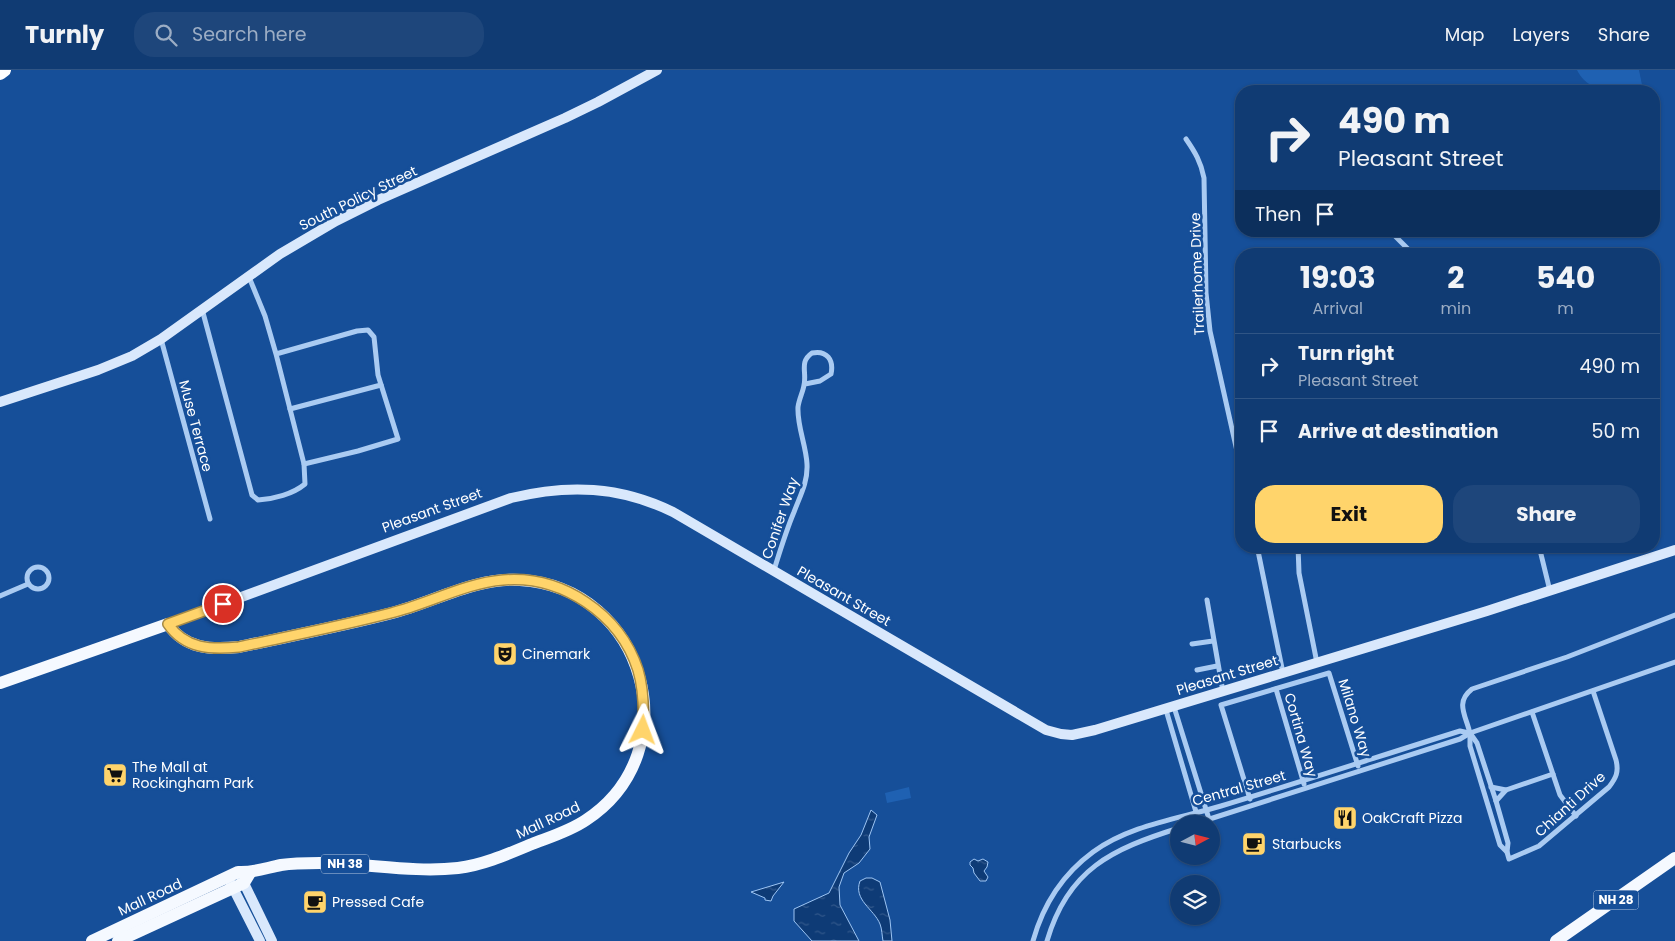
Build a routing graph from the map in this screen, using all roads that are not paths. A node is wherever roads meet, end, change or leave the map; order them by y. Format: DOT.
graph roads {
  1 [pos="4,70"];
  2 [pos="657,70"];
  3 [pos="0,73"];
  4 [pos="1186,139"];
  5 [pos="1396,237"];
  6 [pos="1407,248"];
  7 [pos="249,276"];
  8 [pos="202,309"];
  9 [pos="161,338"];
  10 [pos="276,354"];
  11 [pos="805,384"];
  12 [pos="381,385"];
  13 [pos="0,402"];
  14 [pos="290,409"];
  15 [pos="1235,442"];
  16 [pos="304,464"];
  17 [pos="210,519"];
  18 [pos="1675,550"];
  19 [pos="1258,553"];
  20 [pos="1298,553"];
  21 [pos="1541,553"];
  22 [pos="774,571"];
  23 [pos="28,584"];
  24 [pos="1550,591"];
  25 [pos="0,596"];
  26 [pos="1208,600"];
  27 [pos="1675,614"];
  28 [pos="168,624"];
  29 [pos="1213,641"];
  30 [pos="1192,644"];
  31 [pos="1675,662"];
  32 [pos="1317,663"];
  33 [pos="1217,666"];
  34 [pos="1197,670"];
  35 [pos="1283,673"];
  36 [pos="0,684"];
  37 [pos="1276,688"];
  38 [pos="1593,691"];
  39 [pos="1223,692"];
  40 [pos="1170,709"];
  41 [pos="1532,712"];
  42 [pos="1470,733"];
  43 [pos="1357,764"];
  44 [pos="1359,771"];
  45 [pos="1553,774"];
  46 [pos="1304,784"];
  47 [pos="1491,787"];
  48 [pos="1506,790"];
  49 [pos="1250,797"];
  50 [pos="1496,801"];
  51 [pos="1252,804"];
  52 [pos="1206,810"];
  53 [pos="1196,813"];
  54 [pos="1208,815"];
  55 [pos="1220,816"];
  56 [pos="1576,816"];
  57 [pos="1170,831"];
  58 [pos="1507,852"];
  59 [pos="1675,858"];
  60 [pos="238,879"];
  61 [pos="92,941"];
  62 [pos="118,941"];
  63 [pos="260,941"];
  64 [pos="272,941"];
  65 [pos="1034,941"];
  66 [pos="1048,941"];
  67 [pos="1556,941"];
  1 -- 3 [label="highway"];
  2 -- 7 [label="main road, South Policy Street"];
  4 -- 15 [label="street, Trailerhome Drive"];
  5 -- 6 [label="street"];
  7 -- 8 [label="main road, South Policy Street"];
  7 -- 10 [label="street"];
  8 -- 9 [label="main road, South Policy Street"];
  8 -- 16 [label="street"];
  9 -- 13 [label="main road, South Policy Street"];
  9 -- 17 [label="street, Muse Terrace"];
  10 -- 12 [label="street"];
  10 -- 14 [label="street"];
  11 -- 11 [label="street, Conifer Way"];
  11 -- 22 [label="street, Conifer Way"];
  12 -- 14 [label="street"];
  12 -- 16 [label="street"];
  14 -- 16 [label="street"];
  18 -- 24 [label="main road, Pleasant Street"];
  19 -- 35 [label="street"];
  20 -- 32 [label="street"];
  21 -- 24 [label="street"];
  22 -- 28 [label="main road, Pleasant Street"];
  22 -- 40 [label="main road, Pleasant Street"];
  23 -- 23 [label="street"];
  23 -- 25 [label="street"];
  24 -- 32 [label="main road, Pleasant Street"];
  26 -- 29 [label="street"];
  27 -- 42 [label="street"];
  28 -- 36 [label="main road, Pleasant Street"];
  28 -- 60 [label="main road, Mall Road / NH 38"];
  29 -- 30 [label="street"];
  29 -- 33 [label="street"];
  31 -- 38 [label="street, Central Street"];
  32 -- 35 [label="main road, Pleasant Street"];
  33 -- 34 [label="street"];
  33 -- 39 [label="street"];
  35 -- 39 [label="main road, Pleasant Street"];
  37 -- 43 [label="street, Milano Way"];
  37 -- 46 [label="street, Cortina Way"];
  37 -- 49 [label="street"];
  38 -- 41 [label="street, Central Street"];
  38 -- 56 [label="street, Chianti Drive"];
  39 -- 40 [label="main road, Pleasant Street"];
  40 -- 52 [label="street"];
  40 -- 53 [label="street"];
  41 -- 42 [label="street, Central Street"];
  41 -- 45 [label="street"];
  42 -- 43 [label="street, Central Street"];
  42 -- 44 [label="street, Central Street"];
  42 -- 47 [label="street"];
  42 -- 58 [label="street"];
  43 -- 44 [label="street, Milano Way"];
  43 -- 46 [label="street, Central Street"];
  44 -- 46 [label="street, Central Street"];
  45 -- 48 [label="street"];
  45 -- 56 [label="street"];
  46 -- 49 [label="street, Central Street"];
  46 -- 51 [label="street, Central Street"];
  47 -- 48 [label="street"];
  47 -- 50 [label="street"];
  48 -- 50 [label="street"];
  49 -- 51 [label="street"];
  49 -- 52 [label="street, Central Street"];
  50 -- 58 [label="street"];
  51 -- 55 [label="street, Central Street"];
  52 -- 53 [label="street, Central Street"];
  52 -- 54 [label="street"];
  53 -- 65 [label="street, Central Street"];
  56 -- 58 [label="street, Chianti Drive"];
  57 -- 66 [label="street"];
  59 -- 67 [label="main road, NH 28"];
  60 -- 61 [label="main road, Mall Road / NH 38"];
  60 -- 62 [label="main road, Mall Road / NH 38"];
  60 -- 63 [label="main road"];
  60 -- 64 [label="main road"];
}
